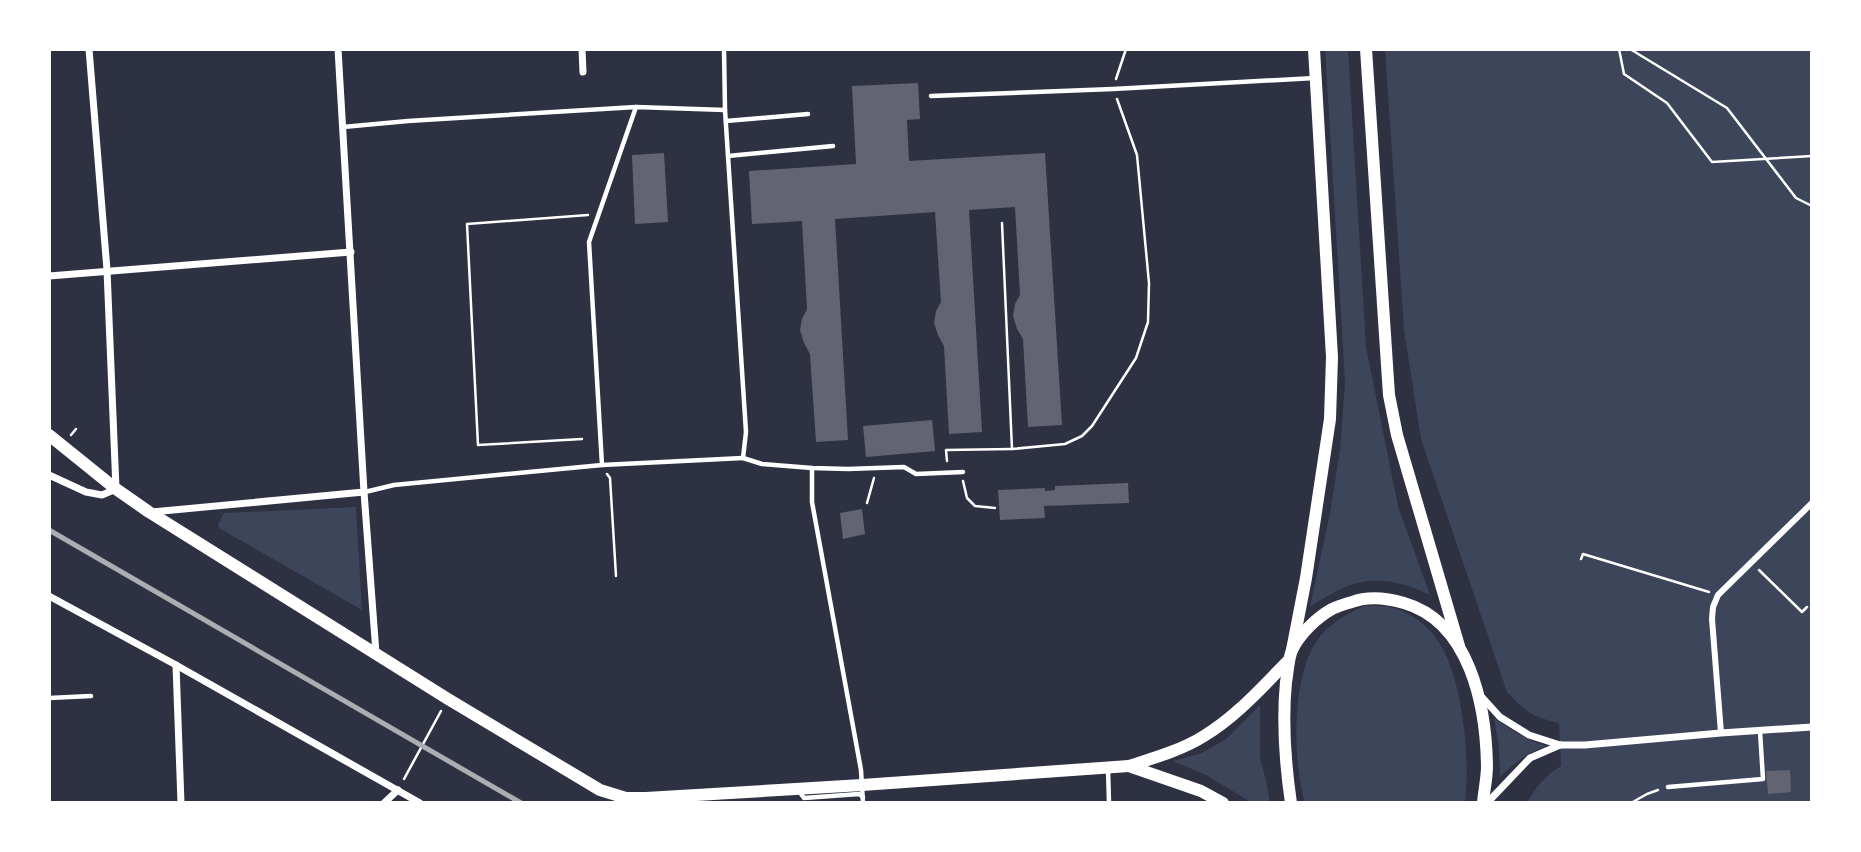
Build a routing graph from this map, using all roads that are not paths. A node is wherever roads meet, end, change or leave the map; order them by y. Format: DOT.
graph roads {
  1 [pos="89,49"];
  2 [pos="338,49"];
  3 [pos="582,49"];
  4 [pos="724,49"];
  5 [pos="1314,49"];
  6 [pos="1366,49"];
  7 [pos="583,72"];
  8 [pos="1316,78"];
  9 [pos="931,96"];
  10 [pos="636,107"];
  11 [pos="725,110"];
  12 [pos="808,114"];
  13 [pos="726,121"];
  14 [pos="343,127"];
  15 [pos="833,146"];
  16 [pos="728,156"];
  17 [pos="351,252"];
  18 [pos="107,270"];
  19 [pos="49,276"];
  20 [pos="49,435"];
  21 [pos="743,458"];
  22 [pos="602,465"];
  23 [pos="812,468"];
  24 [pos="963,471"];
  25 [pos="49,475"];
  26 [pos="116,489"];
  27 [pos="364,492"];
  28 [pos="1812,503"];
  29 [pos="149,512"];
  30 [pos="49,596"];
  31 [pos="1459,646"];
  32 [pos="376,654"];
  33 [pos="1291,655"];
  34 [pos="176,665"];
  35 [pos="1477,691"];
  36 [pos="91,696"];
  37 [pos="49,698"];
  38 [pos="1812,727"];
  39 [pos="1759,730"];
  40 [pos="1721,733"];
  41 [pos="1560,745"];
  42 [pos="1129,766"];
  43 [pos="1108,768"];
  44 [pos="1668,787"];
  45 [pos="398,790"];
  46 [pos="863,795"];
  47 [pos="181,803"];
  48 [pos="384,803"];
  49 [pos="420,803"];
  50 [pos="1109,803"];
  51 [pos="1223,803"];
  52 [pos="1291,803"];
  53 [pos="1485,803"];
  1 -- 18 [label="street"];
  2 -- 14 [label="street"];
  3 -- 7 [label="street"];
  4 -- 11 [label="lane"];
  5 -- 8 [label="main road"];
  6 -- 31 [label="main road"];
  8 -- 9 [label="lane"];
  8 -- 33 [label="main road"];
  10 -- 11 [label="lane"];
  10 -- 14 [label="lane"];
  10 -- 22 [label="lane"];
  11 -- 13 [label="lane"];
  12 -- 13 [label="lane"];
  13 -- 16 [label="lane"];
  14 -- 17 [label="street"];
  15 -- 16 [label="lane"];
  16 -- 21 [label="lane"];
  17 -- 18 [label="street"];
  17 -- 27 [label="street"];
  18 -- 19 [label="street"];
  18 -- 26 [label="street"];
  20 -- 26 [label="main road"];
  21 -- 22 [label="lane"];
  21 -- 23 [label="lane"];
  22 -- 27 [label="lane"];
  23 -- 24 [label="lane"];
  23 -- 46 [label="lane"];
  25 -- 26 [label="street"];
  26 -- 29 [label="main road"];
  27 -- 29 [label="street"];
  27 -- 32 [label="street"];
  28 -- 40 [label="street"];
  29 -- 32 [label="main road"];
  30 -- 34 [label="street"];
  31 -- 33 [label="main road"];
  31 -- 35 [label="main road"];
  32 -- 46 [label="main road"];
  33 -- 42 [label="main road"];
  33 -- 52 [label="main road"];
  34 -- 45 [label="street"];
  34 -- 47 [label="street"];
  35 -- 41 [label="street"];
  35 -- 53 [label="main road"];
  36 -- 37 [label="lane"];
  38 -- 39 [label="street"];
  39 -- 40 [label="street"];
  39 -- 44 [label="lane"];
  40 -- 41 [label="street"];
  41 -- 53 [label="street"];
  42 -- 43 [label="main road"];
  42 -- 51 [label="main road"];
  43 -- 46 [label="main road"];
  43 -- 50 [label="lane"];
  45 -- 48 [label="street"];
  45 -- 49 [label="street"];
}
